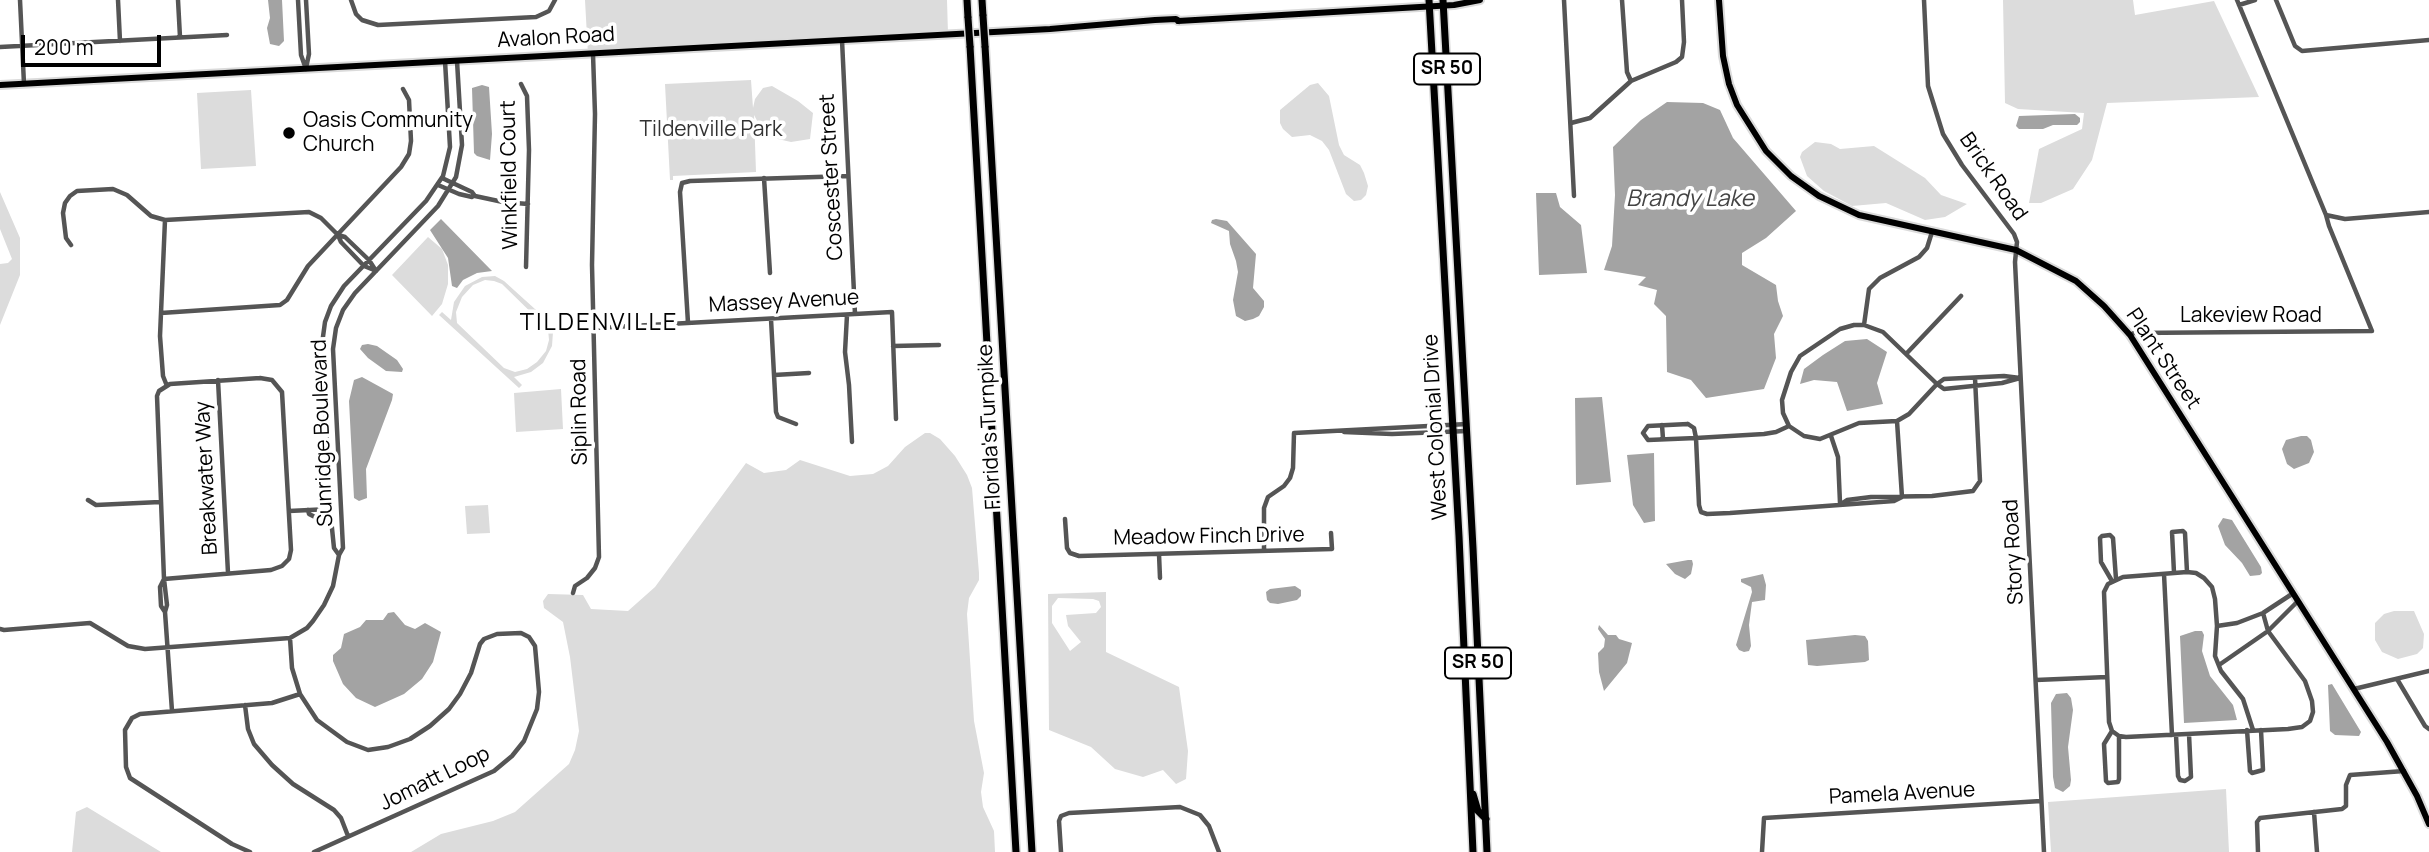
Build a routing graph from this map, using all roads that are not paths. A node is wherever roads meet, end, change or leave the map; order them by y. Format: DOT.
graph roads {
  1 [pos="20,0"];
  2 [pos="118,0"];
  3 [pos="178,0"];
  4 [pos="298,0"];
  5 [pos="306,0"];
  6 [pos="351,0"];
  7 [pos="555,0"];
  8 [pos="967,0"];
  9 [pos="982,0"];
  10 [pos="1480,0"];
  11 [pos="1564,0"];
  12 [pos="1622,0"];
  13 [pos="1682,0"];
  14 [pos="1719,0"];
  15 [pos="1924,0"];
  16 [pos="2255,0"];
  17 [pos="2276,0"];
  18 [pos="1429,3"];
  19 [pos="1443,3"];
  20 [pos="2238,3"];
  21 [pos="227,35"];
  22 [pos="180,37"];
  23 [pos="842,40"];
  24 [pos="2429,40"];
  25 [pos="120,41"];
  26 [pos="22,46"];
  27 [pos="0,47"];
  28 [pos="593,54"];
  29 [pos="444,61"];
  30 [pos="457,61"];
  31 [pos="306,69"];
  32 [pos="1631,81"];
  33 [pos="521,83"];
  34 [pos="24,84"];
  35 [pos="0,85"];
  36 [pos="403,89"];
  37 [pos="1571,123"];
  38 [pos="848,176"];
  39 [pos="442,178"];
  40 [pos="764,178"];
  41 [pos="438,185"];
  42 [pos="451,187"];
  43 [pos="1574,196"];
  44 [pos="528,204"];
  45 [pos="2429,212"];
  46 [pos="2326,215"];
  47 [pos="165,220"];
  48 [pos="1443,227"];
  49 [pos="1932,231"];
  50 [pos="338,235"];
  51 [pos="71,245"];
  52 [pos="355,247"];
  53 [pos="2016,250"];
  54 [pos="351,252"];
  55 [pos="369,260"];
  56 [pos="364,266"];
  57 [pos="526,267"];
  58 [pos="376,271"];
  59 [pos="1445,272"];
  60 [pos="770,274"];
  61 [pos="1459,275"];
  62 [pos="1460,296"];
  63 [pos="1961,296"];
  64 [pos="161,313"];
  65 [pos="855,314"];
  66 [pos="847,316"];
  67 [pos="771,318"];
  68 [pos="688,323"];
  69 [pos="1864,326"];
  70 [pos="594,328"];
  71 [pos="2130,335"];
  72 [pos="939,345"];
  73 [pos="893,346"];
  74 [pos="1907,353"];
  75 [pos="809,373"];
  76 [pos="774,375"];
  77 [pos="1975,377"];
  78 [pos="2020,378"];
  79 [pos="218,380"];
  80 [pos="1937,384"];
  81 [pos="167,386"];
  82 [pos="1975,387"];
  83 [pos="896,419"];
  84 [pos="1898,421"];
  85 [pos="796,424"];
  86 [pos="1662,425"];
  87 [pos="1789,426"];
  88 [pos="1453,428"];
  89 [pos="1467,428"];
  90 [pos="1831,436"];
  91 [pos="1696,438"];
  92 [pos="1663,439"];
  93 [pos="852,442"];
  94 [pos="1902,497"];
  95 [pos="88,500"];
  96 [pos="160,502"];
  97 [pos="1840,504"];
  98 [pos="331,509"];
  99 [pos="308,510"];
  100 [pos="289,511"];
  101 [pos="331,516"];
  102 [pos="1065,519"];
  103 [pos="1331,533"];
  104 [pos="1460,536"];
  105 [pos="1474,548"];
  106 [pos="1264,551"];
  107 [pos="1159,554"];
  108 [pos="339,555"];
  109 [pos="2187,572"];
  110 [pos="228,573"];
  111 [pos="2174,573"];
  112 [pos="2164,574"];
  113 [pos="1160,578"];
  114 [pos="164,579"];
  115 [pos="1461,579"];
  116 [pos="2114,580"];
  117 [pos="573,593"];
  118 [pos="2292,594"];
  119 [pos="2297,602"];
  120 [pos="2263,613"];
  121 [pos="2217,626"];
  122 [pos="1477,627"];
  123 [pos="0,629"];
  124 [pos="2268,631"];
  125 [pos="290,638"];
  126 [pos="167,648"];
  127 [pos="2219,665"];
  128 [pos="2429,671"];
  129 [pos="2107,677"];
  130 [pos="2397,679"];
  131 [pos="2036,680"];
  132 [pos="2353,689"];
  133 [pos="300,694"];
  134 [pos="246,705"];
  135 [pos="172,711"];
  136 [pos="2429,729"];
  137 [pos="2250,730"];
  138 [pos="2261,730"];
  139 [pos="2112,731"];
  140 [pos="2189,734"];
  141 [pos="2174,735"];
  142 [pos="2119,736"];
  143 [pos="2404,771"];
  144 [pos="1469,780"];
  145 [pos="2042,801"];
  146 [pos="2314,812"];
  147 [pos="1471,817"];
  148 [pos="1486,819"];
  149 [pos="2429,824"];
  150 [pos="348,836"];
  151 [pos="250,852"];
  152 [pos="314,852"];
  153 [pos="1016,852"];
  154 [pos="1032,852"];
  155 [pos="1061,852"];
  156 [pos="1219,852"];
  157 [pos="1473,852"];
  158 [pos="1487,852"];
  159 [pos="1762,852"];
  160 [pos="2044,852"];
  161 [pos="2258,852"];
  162 [pos="2316,852"];
  1 -- 26 [label="street"];
  2 -- 25 [label="street"];
  3 -- 22 [label="street"];
  4 -- 31 [label="street"];
  5 -- 31 [label="street"];
  6 -- 7 [label="street"];
  8 -- 153 [label="highway, Florida's Turnpike, bridge"];
  9 -- 154 [label="highway, Florida's Turnpike, bridge"];
  10 -- 19 [label="main road, Avalon Road"];
  11 -- 37 [label="street"];
  12 -- 32 [label="street"];
  13 -- 32 [label="street"];
  14 -- 49 [label="main road, Plant Street"];
  15 -- 53 [label="street, Brick Road"];
  16 -- 20 [label="street"];
  17 -- 24 [label="street"];
  18 -- 19 [label="main road, Avalon Road"];
  18 -- 23 [label="main road, Avalon Road"];
  18 -- 48 [label="highway, West Colonial Drive / SR 50"];
  19 -- 61 [label="highway, West Colonial Drive / SR 50"];
  20 -- 46 [label="street"];
  21 -- 22 [label="street"];
  22 -- 25 [label="street"];
  23 -- 28 [label="main road, Avalon Road"];
  23 -- 38 [label="street, Coscester Street"];
  25 -- 26 [label="street"];
  26 -- 27 [label="street"];
  26 -- 34 [label="street"];
  28 -- 30 [label="main road, Avalon Road"];
  28 -- 70 [label="street, Siplin Road"];
  29 -- 30 [label="main road, Avalon Road"];
  29 -- 31 [label="main road, Avalon Road"];
  29 -- 39 [label="street, Sunridge Boulevard"];
  30 -- 42 [label="street, Sunridge Boulevard"];
  31 -- 34 [label="main road, Avalon Road"];
  32 -- 37 [label="street"];
  33 -- 44 [label="street, Winkfield Court"];
  34 -- 35 [label="main road, Avalon Road"];
  36 -- 50 [label="street"];
  37 -- 43 [label="street"];
  38 -- 40 [label="street"];
  38 -- 65 [label="street, Coscester Street"];
  39 -- 41 [label="street, Sunridge Boulevard"];
  39 -- 42 [label="street"];
  40 -- 60 [label="street"];
  40 -- 68 [label="street"];
  41 -- 42 [label="street"];
  41 -- 55 [label="street, Sunridge Boulevard"];
  42 -- 44 [label="street"];
  42 -- 58 [label="street, Sunridge Boulevard"];
  44 -- 57 [label="street, Winkfield Court"];
  45 -- 46 [label="street"];
  46 -- 71 [label="street, Lakeview Road"];
  47 -- 50 [label="street"];
  47 -- 51 [label="street"];
  47 -- 64 [label="street"];
  48 -- 59 [label="highway, West Colonial Drive / SR 50"];
  48 -- 61 [label="highway"];
  49 -- 53 [label="main road, Plant Street"];
  49 -- 69 [label="street"];
  50 -- 52 [label="street"];
  50 -- 54 [label="street"];
  50 -- 64 [label="street"];
  52 -- 54 [label="street"];
  52 -- 55 [label="street"];
  53 -- 71 [label="main road, Plant Street"];
  53 -- 78 [label="street, Story Road"];
  54 -- 56 [label="street"];
  55 -- 56 [label="street, Sunridge Boulevard"];
  55 -- 58 [label="street"];
  56 -- 58 [label="street"];
  56 -- 98 [label="street, Sunridge Boulevard"];
  58 -- 108 [label="street, Sunridge Boulevard"];
  59 -- 62 [label="highway"];
  59 -- 88 [label="highway, West Colonial Drive / SR 50"];
  61 -- 62 [label="highway, West Colonial Drive / SR 50"];
  62 -- 89 [label="highway, West Colonial Drive / SR 50"];
  63 -- 74 [label="street"];
  64 -- 81 [label="street"];
  65 -- 66 [label="street, Massey Avenue"];
  65 -- 73 [label="street, Massey Avenue"];
  66 -- 67 [label="street, Massey Avenue"];
  66 -- 93 [label="street"];
  67 -- 68 [label="street, Massey Avenue"];
  67 -- 76 [label="street"];
  68 -- 70 [label="street, Massey Avenue"];
  69 -- 74 [label="street"];
  69 -- 87 [label="street"];
  70 -- 117 [label="street, Siplin Road"];
  71 -- 118 [label="main road, Plant Street"];
  72 -- 73 [label="street"];
  73 -- 83 [label="street"];
  74 -- 80 [label="street"];
  75 -- 76 [label="street"];
  76 -- 85 [label="street"];
  77 -- 78 [label="street"];
  77 -- 80 [label="street"];
  77 -- 82 [label="street"];
  78 -- 82 [label="street"];
  78 -- 131 [label="street, Story Road"];
  79 -- 81 [label="street"];
  79 -- 100 [label="street"];
  79 -- 110 [label="street, Breakwater Way"];
  80 -- 82 [label="street"];
  80 -- 84 [label="street"];
  81 -- 96 [label="street"];
  82 -- 94 [label="street"];
  84 -- 90 [label="street"];
  84 -- 94 [label="street"];
  86 -- 91 [label="street"];
  86 -- 92 [label="street"];
  86 -- 92 [label="street"];
  87 -- 90 [label="street"];
  87 -- 91 [label="street"];
  88 -- 89 [label="street"];
  88 -- 104 [label="highway, West Colonial Drive / SR 50"];
  88 -- 106 [label="street"];
  89 -- 105 [label="highway, West Colonial Drive / SR 50"];
  90 -- 97 [label="street"];
  91 -- 92 [label="street"];
  91 -- 97 [label="street"];
  94 -- 97 [label="street"];
  95 -- 96 [label="street"];
  96 -- 114 [label="street"];
  98 -- 99 [label="street"];
  98 -- 101 [label="street, Sunridge Boulevard"];
  99 -- 100 [label="street"];
  99 -- 101 [label="street"];
  100 -- 110 [label="street"];
  101 -- 108 [label="street, Sunridge Boulevard"];
  102 -- 107 [label="street, Meadow Finch Drive"];
  103 -- 106 [label="street, Meadow Finch Drive"];
  104 -- 105 [label="highway"];
  104 -- 115 [label="highway, West Colonial Drive / SR 50"];
  105 -- 122 [label="highway, West Colonial Drive / SR 50"];
  106 -- 107 [label="street, Meadow Finch Drive"];
  107 -- 113 [label="street"];
  108 -- 125 [label="street, Sunridge Boulevard"];
  109 -- 111 [label="street"];
  109 -- 111 [label="street"];
  109 -- 121 [label="street"];
  110 -- 114 [label="street"];
  111 -- 112 [label="street"];
  112 -- 116 [label="street"];
  112 -- 141 [label="street"];
  114 -- 126 [label="street"];
  115 -- 122 [label="highway"];
  115 -- 144 [label="highway, West Colonial Drive / SR 50"];
  116 -- 116 [label="street"];
  116 -- 129 [label="street"];
  118 -- 119 [label="main road, Plant Street"];
  118 -- 120 [label="street"];
  119 -- 124 [label="street"];
  119 -- 132 [label="main road, Plant Street"];
  120 -- 121 [label="street"];
  120 -- 124 [label="street"];
  121 -- 127 [label="street"];
  122 -- 148 [label="highway, West Colonial Drive / SR 50"];
  123 -- 126 [label="street"];
  124 -- 127 [label="street"];
  124 -- 138 [label="street"];
  125 -- 126 [label="street"];
  125 -- 133 [label="street, Jomatt Loop"];
  126 -- 135 [label="street"];
  127 -- 137 [label="street"];
  128 -- 130 [label="street"];
  129 -- 131 [label="street"];
  129 -- 139 [label="street"];
  130 -- 132 [label="street"];
  130 -- 136 [label="street"];
  131 -- 145 [label="street, Story Road"];
  132 -- 143 [label="main road, Plant Street"];
  133 -- 134 [label="street"];
  133 -- 150 [label="street, Jomatt Loop"];
  134 -- 135 [label="street"];
  134 -- 150 [label="street"];
  135 -- 151 [label="street"];
  137 -- 138 [label="street"];
  137 -- 138 [label="street"];
  137 -- 140 [label="street"];
  139 -- 142 [label="street"];
  139 -- 142 [label="street"];
  140 -- 141 [label="street"];
  140 -- 141 [label="street"];
  141 -- 142 [label="street"];
  143 -- 146 [label="street"];
  143 -- 149 [label="main road, Plant Street"];
  144 -- 147 [label="highway, West Colonial Drive / SR 50"];
  144 -- 148 [label="highway"];
  145 -- 159 [label="street, Pamela Avenue"];
  145 -- 160 [label="street, Story Road"];
  146 -- 161 [label="street"];
  146 -- 162 [label="street"];
  147 -- 157 [label="highway, West Colonial Drive / SR 50"];
  147 -- 158 [label="highway"];
  148 -- 158 [label="highway, West Colonial Drive / SR 50"];
  150 -- 152 [label="street, Jomatt Loop"];
  155 -- 156 [label="street"];
}
